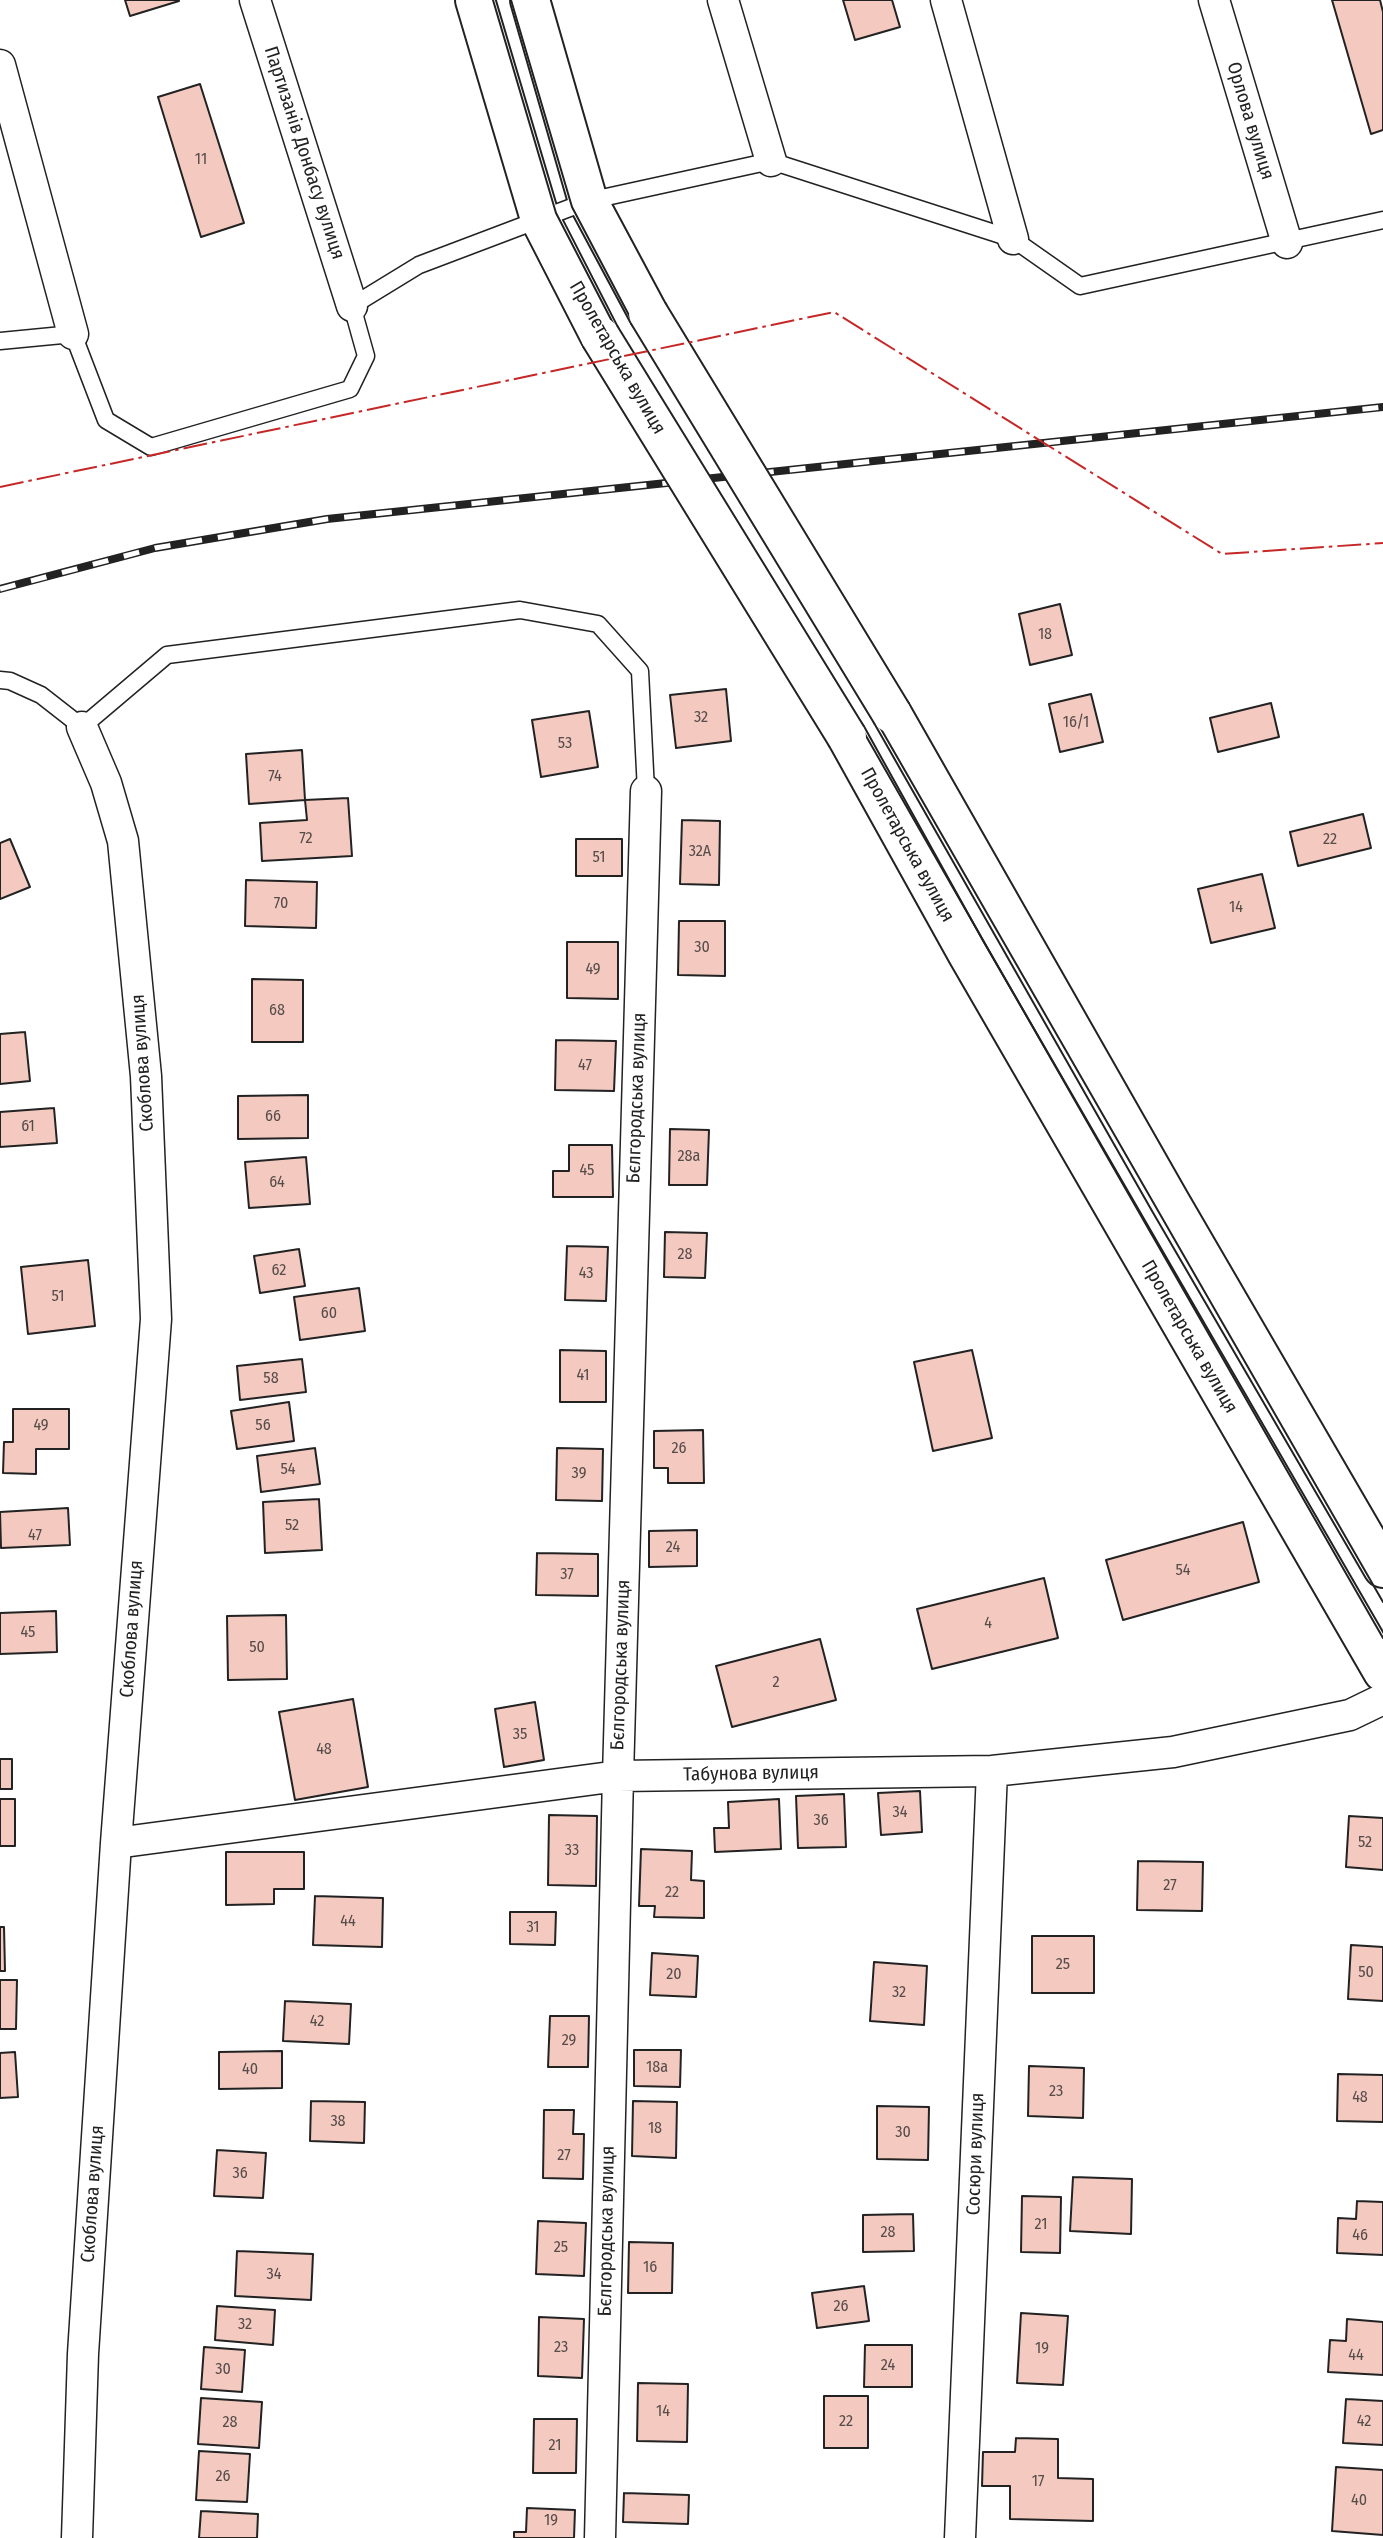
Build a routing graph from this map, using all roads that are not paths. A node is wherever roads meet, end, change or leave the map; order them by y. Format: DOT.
graph roads {
  1 [pos="255,0"];
  2 [pos="475,0"];
  3 [pos="530,0"];
  4 [pos="723,0"];
  5 [pos="946,0"];
  6 [pos="1214,0"];
  7 [pos="0,65"];
  8 [pos="771,161"];
  9 [pos="588,201"];
  10 [pos="540,219"];
  11 [pos="1383,220"];
  12 [pos="1013,239"];
  13 [pos="1287,243"];
  14 [pos="352,306"];
  15 [pos="73,334"];
  16 [pos="0,341"];
  17 [pos="0,680"];
  18 [pos="82,727"];
  19 [pos="646,791"];
  20 [pos="1383,1568"];
  21 [pos="1383,1672"];
  22 [pos="1383,1699"];
  23 [pos="992,1771"];
  24 [pos="618,1776"];
  25 [pos="116,1843"];
  26 [pos="77,2538"];
  27 [pos="600,2538"];
  28 [pos="960,2538"];
  1 -- 14 [label="street, Партизанів Донбасу вулиця"];
  2 -- 10 [label="main road, Пролетарська вулиця"];
  3 -- 9 [label="main road"];
  4 -- 8 [label="street"];
  5 -- 12 [label="street"];
  6 -- 13 [label="street, Орлова вулиця"];
  7 -- 15 [label="street"];
  8 -- 9 [label="lane"];
  8 -- 12 [label="lane"];
  9 -- 10 [label="lane"];
  9 -- 20 [label="main road, bridge"];
  10 -- 14 [label="lane"];
  10 -- 21 [label="main road, Пролетарська вулиця, bridge"];
  11 -- 13 [label="lane"];
  12 -- 13 [label="lane"];
  14 -- 15 [label="lane"];
  15 -- 16 [label="lane"];
  17 -- 18 [label="lane"];
  18 -- 19 [label="lane"];
  18 -- 25 [label="street, Скоблова вулиця"];
  19 -- 24 [label="street, Бєлгородська вулиця"];
  22 -- 23 [label="street, Табунова вулиця"];
  23 -- 24 [label="street, Табунова вулиця"];
  23 -- 28 [label="street, Сосюри вулиця"];
  24 -- 25 [label="street, Табунова вулиця"];
  24 -- 27 [label="street, Бєлгородська вулиця"];
  25 -- 26 [label="street, Скоблова вулиця"];
}
